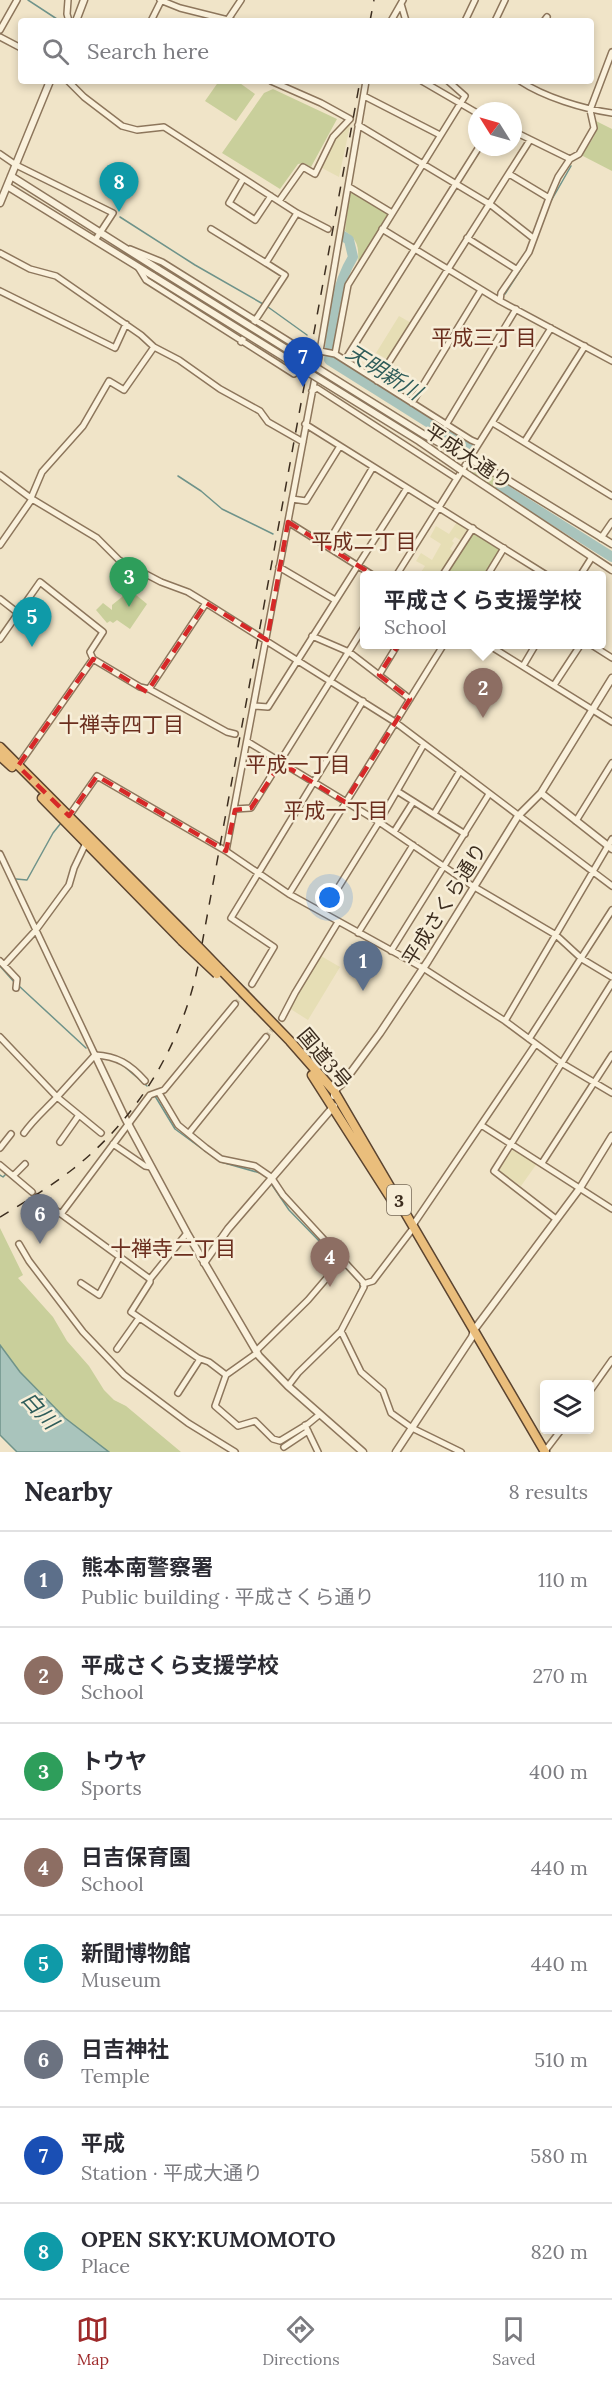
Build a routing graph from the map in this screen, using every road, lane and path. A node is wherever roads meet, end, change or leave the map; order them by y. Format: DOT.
graph roads {
  1 [pos="16,0"];
  2 [pos="68,0"];
  3 [pos="84,0"];
  4 [pos="161,0"];
  5 [pos="241,0"];
  6 [pos="475,0"];
  7 [pos="505,0"];
  8 [pos="401,1"];
  9 [pos="68,18"];
  10 [pos="76,18"];
  11 [pos="152,18"];
  12 [pos="217,18"];
  13 [pos="230,18"];
  14 [pos="392,18"];
  15 [pos="405,18"];
  16 [pos="466,18"];
  17 [pos="496,18"];
  18 [pos="0,30"];
  19 [pos="0,37"];
  20 [pos="18,46"];
  21 [pos="612,52"];
  22 [pos="49,84"];
  23 [pos="71,84"];
  24 [pos="278,84"];
  25 [pos="366,84"];
  26 [pos="427,84"];
  27 [pos="451,84"];
  28 [pos="525,84"];
  29 [pos="364,96"];
  30 [pos="459,104"];
  31 [pos="468,108"];
  32 [pos="590,110"];
  33 [pos="612,113"];
  34 [pos="358,125"];
  35 [pos="440,135"];
  36 [pos="522,136"];
  37 [pos="530,140"];
  38 [pos="0,154"];
  39 [pos="475,156"];
  40 [pos="570,159"];
  41 [pos="423,163"];
  42 [pos="16,165"];
  43 [pos="509,174"];
  44 [pos="11,176"];
  45 [pos="243,179"];
  46 [pos="457,185"];
  47 [pos="7,186"];
  48 [pos="349,187"];
  49 [pos="271,196"];
  50 [pos="549,198"];
  51 [pos="279,201"];
  52 [pos="0,203"];
  53 [pos="491,205"];
  54 [pos="297,213"];
  55 [pos="392,213"];
  56 [pos="211,229"];
  57 [pos="327,229"];
  58 [pos="382,229"];
  59 [pos="98,236"];
  60 [pos="467,238"];
  61 [pos="533,238"];
  62 [pos="114,243"];
  63 [pos="416,249"];
  64 [pos="0,254"];
  65 [pos="266,263"];
  66 [pos="137,266"];
  67 [pos="448,269"];
  68 [pos="516,269"];
  69 [pos="481,290"];
  70 [pos="0,291"];
  71 [pos="501,301"];
  72 [pos="516,309"];
  73 [pos="256,321"];
  74 [pos="126,324"];
  75 [pos="551,328"];
  76 [pos="241,342"];
  77 [pos="585,346"];
  78 [pos="154,347"];
  79 [pos="320,351"];
  80 [pos="335,354"];
  81 [pos="345,360"];
  82 [pos="612,361"];
  83 [pos="377,381"];
  84 [pos="312,391"];
  85 [pos="412,403"];
  86 [pos="493,423"];
  87 [pos="305,424"];
  88 [pos="446,425"];
  89 [pos="525,441"];
  90 [pos="303,442"];
  91 [pos="478,443"];
  92 [pos="340,446"];
  93 [pos="468,458"];
  94 [pos="373,467"];
  95 [pos="461,470"];
  96 [pos="0,475"];
  97 [pos="456,478"];
  98 [pos="407,488"];
  99 [pos="612,496"];
  100 [pos="31,499"];
  101 [pos="292,499"];
  102 [pos="438,507"];
  103 [pos="288,522"];
  104 [pos="612,522"];
  105 [pos="473,528"];
  106 [pos="601,538"];
  107 [pos="612,544"];
  108 [pos="0,545"];
  109 [pos="326,546"];
  110 [pos="504,548"];
  111 [pos="592,557"];
  112 [pos="357,565"];
  113 [pos="279,567"];
  114 [pos="536,568"];
  115 [pos="612,570"];
  116 [pos="366,571"];
  117 [pos="399,571"];
  118 [pos="445,571"];
  119 [pos="490,571"];
  120 [pos="534,571"];
  121 [pos="540,571"];
  122 [pos="583,571"];
  123 [pos="0,599"];
  124 [pos="335,600"];
  125 [pos="206,603"];
  126 [pos="18,613"];
  127 [pos="360,634"];
  128 [pos="312,636"];
  129 [pos="0,639"];
  130 [pos="267,640"];
  131 [pos="395,649"];
  132 [pos="441,649"];
  133 [pos="495,649"];
  134 [pos="534,649"];
  135 [pos="578,649"];
  136 [pos="597,649"];
  137 [pos="349,652"];
  138 [pos="612,658"];
  139 [pos="93,659"];
  140 [pos="297,659"];
  141 [pos="523,666"];
  142 [pos="379,675"];
  143 [pos="612,678"];
  144 [pos="332,680"];
  145 [pos="554,685"];
  146 [pos="149,689"];
  147 [pos="410,699"];
  148 [pos="363,701"];
  149 [pos="255,706"];
  150 [pos="592,710"];
  151 [pos="395,722"];
  152 [pos="612,722"];
  153 [pos="236,734"];
  154 [pos="248,742"];
  155 [pos="424,744"];
  156 [pos="0,747"];
  157 [pos="0,756"];
  158 [pos="281,763"];
  159 [pos="612,763"];
  160 [pos="18,766"];
  161 [pos="460,771"];
  162 [pos="314,783"];
  163 [pos="397,791"];
  164 [pos="541,793"];
  165 [pos="489,794"];
  166 [pos="345,802"];
  167 [pos="413,802"];
  168 [pos="235,809"];
  169 [pos="434,814"];
  170 [pos="69,816"];
  171 [pos="518,816"];
  172 [pos="576,821"];
  173 [pos="379,822"];
  174 [pos="394,832"];
  175 [pos="465,834"];
  176 [pos="612,839"];
  177 [pos="86,843"];
  178 [pos="413,845"];
  179 [pos="610,847"];
  180 [pos="226,851"];
  181 [pos="1,859"];
  182 [pos="444,867"];
  183 [pos="593,871"];
  184 [pos="258,873"];
  185 [pos="612,886"];
  186 [pos="474,887"];
  187 [pos="290,894"];
  188 [pos="612,910"];
  189 [pos="322,912"];
  190 [pos="338,922"];
  191 [pos="36,930"];
  192 [pos="358,933"];
  193 [pos="556,934"];
  194 [pos="184,938"];
  195 [pos="391,951"];
  196 [pos="582,959"];
  197 [pos="2,963"];
  198 [pos="423,968"];
  199 [pos="219,972"];
  200 [pos="612,977"];
  201 [pos="612,983"];
  202 [pos="252,984"];
  203 [pos="16,988"];
  204 [pos="235,1004"];
  205 [pos="282,1018"];
  206 [pos="505,1021"];
  207 [pos="0,1037"];
  208 [pos="266,1037"];
  209 [pos="530,1039"];
  210 [pos="535,1046"];
  211 [pos="612,1054"];
  212 [pos="95,1055"];
  213 [pos="563,1064"];
  214 [pos="145,1081"];
  215 [pos="596,1082"];
  216 [pos="334,1091"];
  217 [pos="612,1093"];
  218 [pos="155,1094"];
  219 [pos="57,1097"];
  220 [pos="334,1106"];
  221 [pos="79,1115"];
  222 [pos="128,1124"];
  223 [pos="481,1125"];
  224 [pos="24,1133"];
  225 [pos="101,1133"];
  226 [pos="189,1133"];
  227 [pos="11,1134"];
  228 [pos="612,1136"];
  229 [pos="60,1142"];
  230 [pos="512,1143"];
  231 [pos="113,1144"];
  232 [pos="0,1148"];
  233 [pos="542,1163"];
  234 [pos="25,1164"];
  235 [pos="0,1165"];
  236 [pos="151,1167"];
  237 [pos="13,1176"];
  238 [pos="271,1177"];
  239 [pos="580,1188"];
  240 [pos="32,1192"];
  241 [pos="37,1197"];
  242 [pos="612,1209"];
  243 [pos="61,1214"];
  244 [pos="556,1219"];
  245 [pos="412,1228"];
  246 [pos="187,1233"];
  247 [pos="19,1244"];
  248 [pos="120,1256"];
  249 [pos="343,1259"];
  250 [pos="204,1263"];
  251 [pos="150,1279"];
  252 [pos="81,1283"];
  253 [pos="363,1284"];
  254 [pos="139,1318"];
  255 [pos="341,1331"];
  256 [pos="473,1333"];
  257 [pos="117,1349"];
  258 [pos="257,1352"];
  259 [pos="200,1359"];
  260 [pos="612,1361"];
  261 [pos="226,1376"];
  262 [pos="288,1386"];
  263 [pos="594,1386"];
  264 [pos="178,1393"];
  265 [pos="319,1415"];
  266 [pos="307,1428"];
  267 [pos="412,1428"];
  268 [pos="558,1434"];
  269 [pos="285,1447"];
  270 [pos="235,1452"];
  271 [pos="318,1452"];
  272 [pos="363,1452"];
  273 [pos="396,1452"];
  274 [pos="461,1452"];
  275 [pos="543,1452"];
  1 -- 18 [label="street"];
  2 -- 9 [label="street"];
  3 -- 10 [label="street"];
  4 -- 11 [label="street"];
  4 -- 12 [label="street"];
  5 -- 13 [label="street"];
  6 -- 16 [label="street"];
  7 -- 17 [label="street"];
  8 -- 14 [label="street"];
  8 -- 15 [label="street"];
  19 -- 20 [label="street"];
  21 -- 32 [label="street"];
  22 -- 42 [label="street"];
  23 -- 45 [label="street"];
  24 -- 51 [label="street"];
  25 -- 29 [label="street"];
  26 -- 30 [label="street"];
  27 -- 30 [label="street"];
  28 -- 32 [label="street"];
  29 -- 34 [label="street"];
  29 -- 35 [label="street"];
  30 -- 31 [label="street"];
  30 -- 35 [label="street"];
  32 -- 33 [label="street"];
  32 -- 40 [label="street"];
  34 -- 41 [label="street"];
  34 -- 48 [label="street"];
  35 -- 41 [label="street"];
  36 -- 37 [label="street"];
  37 -- 40 [label="street"];
  37 -- 43 [label="street"];
  38 -- 42 [label="street"];
  39 -- 46 [label="street"];
  40 -- 50 [label="street"];
  41 -- 46 [label="street"];
  41 -- 55 [label="street"];
  42 -- 44 [label="street"];
  42 -- 59 [label="street"];
  43 -- 50 [label="street"];
  43 -- 53 [label="street"];
  44 -- 47 [label="street"];
  44 -- 59 [label="street"];
  45 -- 49 [label="street"];
  45 -- 49 [label="street"];
  46 -- 53 [label="street"];
  46 -- 63 [label="street"];
  47 -- 52 [label="street"];
  47 -- 59 [label="street"];
  48 -- 55 [label="street"];
  48 -- 79 [label="street"];
  49 -- 51 [label="street"];
  50 -- 61 [label="street"];
  51 -- 54 [label="street"];
  53 -- 60 [label="street"];
  53 -- 61 [label="street"];
  54 -- 57 [label="street"];
  54 -- 65 [label="street"];
  55 -- 58 [label="street"];
  56 -- 65 [label="street"];
  58 -- 63 [label="street"];
  58 -- 80 [label="street"];
  59 -- 62 [label="street, 平成大通り"];
  59 -- 66 [label="street, 平成大通り"];
  60 -- 67 [label="street"];
  60 -- 68 [label="street"];
  61 -- 68 [label="street"];
  62 -- 73 [label="street"];
  62 -- 93 [label="street, 平成大通り, bridge"];
  63 -- 67 [label="street"];
  63 -- 81 [label="street"];
  64 -- 74 [label="street"];
  65 -- 73 [label="street"];
  66 -- 76 [label="street"];
  66 -- 95 [label="street, 平成大通り, bridge"];
  67 -- 69 [label="street"];
  67 -- 83 [label="street"];
  68 -- 71 [label="street"];
  69 -- 71 [label="street"];
  69 -- 85 [label="street"];
  70 -- 74 [label="street"];
  71 -- 72 [label="street"];
  72 -- 75 [label="street"];
  72 -- 88 [label="street"];
  73 -- 76 [label="street"];
  73 -- 76 [label="street"];
  74 -- 78 [label="street"];
  75 -- 77 [label="street"];
  75 -- 86 [label="street"];
  77 -- 82 [label="street"];
  77 -- 89 [label="street"];
  78 -- 90 [label="street"];
  78 -- 100 [label="street"];
  79 -- 80 [label="street"];
  79 -- 84 [label="street"];
  80 -- 81 [label="street"];
  81 -- 83 [label="street"];
  83 -- 85 [label="street"];
  84 -- 87 [label="street"];
  84 -- 97 [label="street"];
  85 -- 88 [label="street"];
  86 -- 89 [label="street"];
  86 -- 91 [label="street"];
  87 -- 90 [label="street"];
  87 -- 92 [label="street"];
  88 -- 91 [label="street"];
  89 -- 99 [label="street"];
  90 -- 101 [label="street"];
  91 -- 93 [label="street"];
  92 -- 94 [label="street"];
  92 -- 101 [label="street"];
  93 -- 95 [label="street"];
  93 -- 106 [label="street, 平成大通り"];
  94 -- 98 [label="street"];
  94 -- 109 [label="street"];
  95 -- 97 [label="street"];
  95 -- 111 [label="street, 平成大通り"];
  96 -- 100 [label="street"];
  97 -- 102 [label="street"];
  98 -- 102 [label="street"];
  98 -- 112 [label="street"];
  100 -- 108 [label="street"];
  100 -- 125 [label="street"];
  101 -- 103 [label="street"];
  102 -- 105 [label="street"];
  102 -- 117 [label="street"];
  103 -- 109 [label="street"];
  103 -- 113 [label="street"];
  104 -- 106 [label="street"];
  105 -- 110 [label="street"];
  105 -- 118 [label="street"];
  106 -- 107 [label="street, 平成大通り"];
  109 -- 112 [label="street"];
  110 -- 114 [label="street"];
  110 -- 119 [label="street"];
  111 -- 115 [label="street, 平成大通り"];
  111 -- 122 [label="street"];
  112 -- 116 [label="street"];
  112 -- 124 [label="street"];
  113 -- 124 [label="street"];
  113 -- 130 [label="street"];
  114 -- 120 [label="street"];
  114 -- 121 [label="street"];
  123 -- 126 [label="street"];
  124 -- 128 [label="street"];
  125 -- 130 [label="street"];
  125 -- 146 [label="street"];
  126 -- 129 [label="street"];
  126 -- 139 [label="street"];
  127 -- 137 [label="street"];
  128 -- 137 [label="street"];
  128 -- 140 [label="street"];
  130 -- 140 [label="street"];
  130 -- 149 [label="street"];
  131 -- 142 [label="street"];
  132 -- 147 [label="street"];
  133 -- 141 [label="street"];
  134 -- 141 [label="street"];
  135 -- 145 [label="street"];
  136 -- 138 [label="street"];
  137 -- 142 [label="street"];
  137 -- 144 [label="street"];
  139 -- 146 [label="street"];
  139 -- 160 [label="street"];
  140 -- 144 [label="street"];
  140 -- 149 [label="street"];
  141 -- 145 [label="street"];
  142 -- 147 [label="street"];
  143 -- 150 [label="street, 平成さくら通り"];
  144 -- 148 [label="street"];
  144 -- 158 [label="street"];
  145 -- 150 [label="street"];
  146 -- 153 [label="street"];
  147 -- 151 [label="street"];
  148 -- 151 [label="street"];
  148 -- 162 [label="street"];
  149 -- 154 [label="street"];
  150 -- 152 [label="street"];
  150 -- 164 [label="street, 平成さくら通り"];
  151 -- 155 [label="street"];
  151 -- 166 [label="street"];
  154 -- 158 [label="street"];
  154 -- 168 [label="street"];
  155 -- 161 [label="street"];
  155 -- 163 [label="street"];
  156 -- 160 [label="highway, 国道3号 / 3"];
  157 -- 177 [label="highway, 国道3号 / 3"];
  158 -- 162 [label="street"];
  158 -- 168 [label="street"];
  159 -- 172 [label="street"];
  160 -- 170 [label="highway, 国道3号 / 3"];
  161 -- 165 [label="street"];
  161 -- 169 [label="street"];
  162 -- 166 [label="street"];
  162 -- 184 [label="street"];
  163 -- 167 [label="street"];
  163 -- 173 [label="street"];
  164 -- 171 [label="street, 平成さくら通り"];
  164 -- 172 [label="street"];
  165 -- 171 [label="street"];
  165 -- 175 [label="street"];
  166 -- 173 [label="street"];
  166 -- 187 [label="street"];
  167 -- 169 [label="street"];
  167 -- 174 [label="street"];
  168 -- 180 [label="street"];
  169 -- 175 [label="street"];
  170 -- 180 [label="street"];
  170 -- 194 [label="highway, 国道3号 / 3"];
  171 -- 183 [label="street"];
  171 -- 186 [label="street, 平成さくら通り"];
  172 -- 179 [label="street"];
  173 -- 174 [label="street"];
  173 -- 189 [label="street"];
  174 -- 178 [label="street"];
  175 -- 182 [label="street"];
  176 -- 179 [label="street"];
  177 -- 191 [label="street"];
  177 -- 194 [label="highway, 国道3号 / 3"];
  178 -- 182 [label="street"];
  178 -- 192 [label="street"];
  179 -- 183 [label="street"];
  180 -- 184 [label="street"];
  181 -- 191 [label="street"];
  182 -- 186 [label="street"];
  182 -- 195 [label="street"];
  183 -- 185 [label="street"];
  183 -- 193 [label="street"];
  184 -- 187 [label="street"];
  184 -- 202 [label="street"];
  186 -- 193 [label="street"];
  186 -- 198 [label="street, 平成さくら通り"];
  187 -- 189 [label="street"];
  188 -- 196 [label="street"];
  189 -- 190 [label="street"];
  190 -- 192 [label="street"];
  190 -- 205 [label="street"];
  191 -- 197 [label="street"];
  191 -- 212 [label="street"];
  192 -- 195 [label="street"];
  193 -- 196 [label="street"];
  193 -- 206 [label="street"];
  194 -- 199 [label="highway, 国道3号 / 3, bridge"];
  195 -- 198 [label="street"];
  196 -- 200 [label="street"];
  196 -- 209 [label="street"];
  197 -- 203 [label="street"];
  198 -- 206 [label="street"];
  198 -- 216 [label="street, 平成さくら通り"];
  199 -- 216 [label="highway, 国道3号 / 3"];
  199 -- 220 [label="highway, 国道3号 / 3"];
  201 -- 213 [label="street"];
  204 -- 218 [label="street"];
  206 -- 209 [label="street"];
  207 -- 219 [label="street"];
  208 -- 226 [label="street"];
  209 -- 210 [label="street"];
  210 -- 213 [label="street"];
  210 -- 223 [label="street"];
  211 -- 215 [label="street"];
  212 -- 214 [label="street"];
  212 -- 219 [label="street"];
  212 -- 222 [label="street"];
  213 -- 215 [label="street"];
  213 -- 230 [label="street"];
  215 -- 217 [label="street"];
  215 -- 233 [label="street"];
  216 -- 220 [label="street"];
  216 -- 245 [label="highway, 国道3号 / 3"];
  218 -- 222 [label="street"];
  218 -- 226 [label="street"];
  219 -- 221 [label="street"];
  219 -- 224 [label="street"];
  220 -- 238 [label="street"];
  220 -- 245 [label="highway, 国道3号 / 3"];
  221 -- 225 [label="street"];
  221 -- 229 [label="street"];
  222 -- 231 [label="street"];
  222 -- 236 [label="street"];
  223 -- 230 [label="street"];
  223 -- 245 [label="street"];
  226 -- 238 [label="street"];
  227 -- 232 [label="street"];
  228 -- 239 [label="street"];
  230 -- 233 [label="street"];
  230 -- 244 [label="street"];
  231 -- 236 [label="street"];
  231 -- 243 [label="street"];
  233 -- 239 [label="street"];
  234 -- 237 [label="street"];
  235 -- 237 [label="street"];
  236 -- 246 [label="street"];
  237 -- 240 [label="street"];
  238 -- 249 [label="street"];
  238 -- 250 [label="street"];
  239 -- 242 [label="street"];
  239 -- 244 [label="street"];
  241 -- 243 [label="street"];
  243 -- 248 [label="street"];
  244 -- 256 [label="street"];
  245 -- 253 [label="street"];
  245 -- 256 [label="highway, 国道3号 / 3"];
  246 -- 250 [label="street"];
  246 -- 251 [label="street"];
  247 -- 270 [label="street"];
  248 -- 251 [label="street"];
  248 -- 252 [label="street"];
  249 -- 253 [label="street"];
  249 -- 258 [label="street"];
  250 -- 258 [label="street"];
  251 -- 254 [label="street"];
  253 -- 255 [label="street"];
  254 -- 257 [label="street"];
  254 -- 259 [label="street"];
  255 -- 262 [label="street"];
  255 -- 267 [label="street"];
  256 -- 267 [label="street"];
  256 -- 275 [label="highway, 国道3号 / 3"];
  258 -- 261 [label="street"];
  258 -- 262 [label="street"];
  259 -- 261 [label="street"];
  259 -- 264 [label="street"];
  260 -- 263 [label="street"];
  261 -- 266 [label="street"];
  262 -- 265 [label="street"];
  265 -- 266 [label="street"];
  265 -- 272 [label="street"];
  266 -- 269 [label="street"];
  266 -- 271 [label="street"];
  267 -- 273 [label="street"];
  267 -- 274 [label="street"];
  268 -- 275 [label="street"];
}
